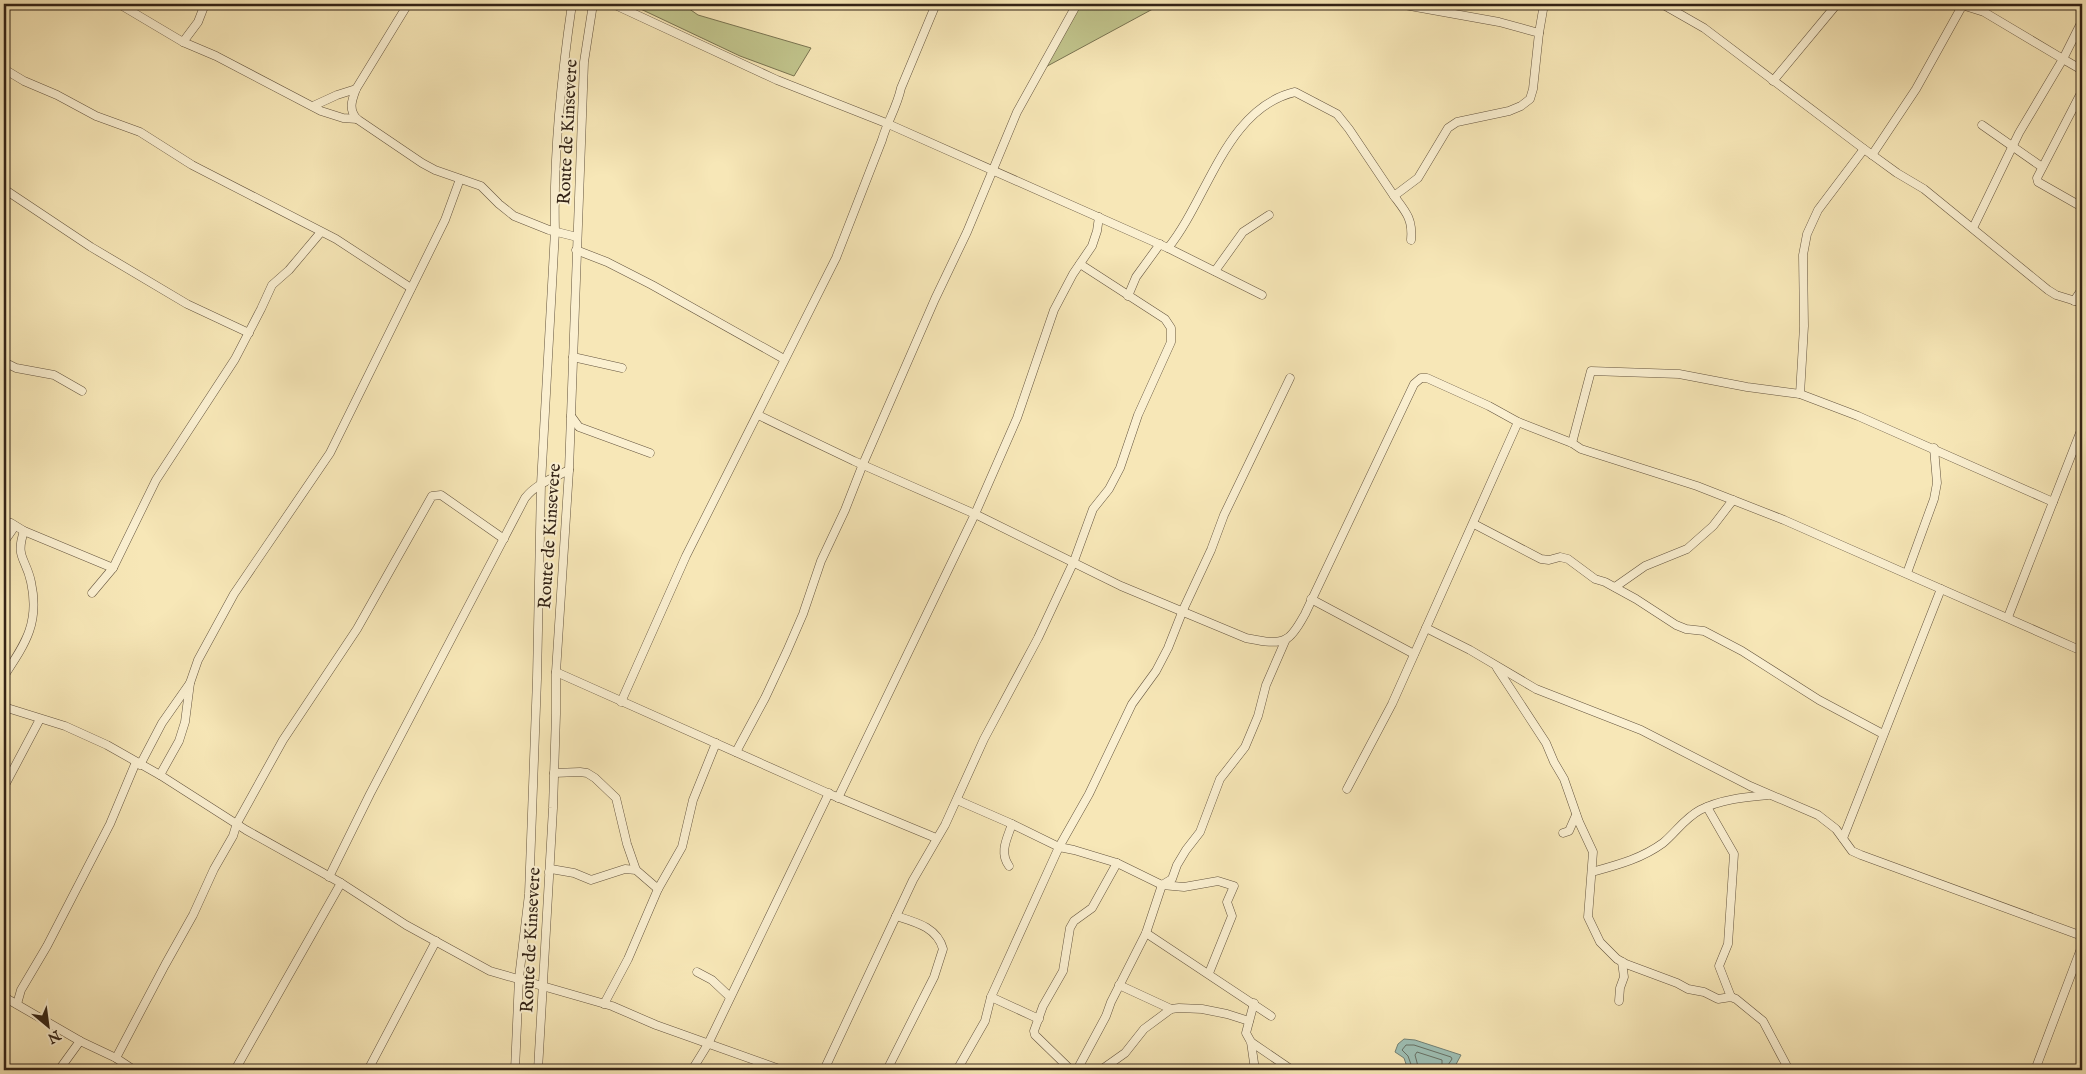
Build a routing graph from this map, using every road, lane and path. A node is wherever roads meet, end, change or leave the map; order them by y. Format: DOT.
graph roads {
  1 [pos="119,4"];
  2 [pos="205,4"];
  3 [pos="408,4"];
  4 [pos="572,4"];
  5 [pos="593,4"];
  6 [pos="613,4"];
  7 [pos="936,4"];
  8 [pos="1077,4"];
  9 [pos="1399,4"];
  10 [pos="1544,4"];
  11 [pos="1662,4"];
  12 [pos="1837,4"];
  13 [pos="2082,21"];
  14 [pos="1539,33"];
  15 [pos="183,42"];
  16 [pos="2063,59"];
  17 [pos="4,69"];
  18 [pos="2082,70"];
  19 [pos="1773,81"];
  20 [pos="356,89"];
  21 [pos="2082,91"];
  22 [pos="313,106"];
  23 [pos="356,119"];
  24 [pos="886,123"];
  25 [pos="1982,125"];
  26 [pos="2013,146"];
  27 [pos="1864,149"];
  28 [pos="1872,156"];
  29 [pos="2042,167"];
  30 [pos="991,171"];
  31 [pos="460,179"];
  32 [pos="4,189"];
  33 [pos="1394,196"];
  34 [pos="2082,207"];
  35 [pos="1269,215"];
  36 [pos="1099,217"];
  37 [pos="1973,228"];
  38 [pos="321,232"];
  39 [pos="555,232"];
  40 [pos="577,238"];
  41 [pos="1412,240"];
  42 [pos="1160,244"];
  43 [pos="1168,248"];
  44 [pos="576,250"];
  45 [pos="1080,264"];
  46 [pos="1215,271"];
  47 [pos="411,288"];
  48 [pos="2082,289"];
  49 [pos="1262,295"];
  50 [pos="1128,296"];
  51 [pos="2078,302"];
  52 [pos="249,333"];
  53 [pos="573,357"];
  54 [pos="784,359"];
  55 [pos="4,362"];
  56 [pos="622,368"];
  57 [pos="1290,378"];
  58 [pos="82,391"];
  59 [pos="1800,394"];
  60 [pos="758,414"];
  61 [pos="571,416"];
  62 [pos="1518,422"];
  63 [pos="2082,428"];
  64 [pos="1572,443"];
  65 [pos="1934,448"];
  66 [pos="650,453"];
  67 [pos="862,464"];
  68 [pos="569,470"];
  69 [pos="541,484"];
  70 [pos="1733,500"];
  71 [pos="2053,502"];
  72 [pos="975,514"];
  73 [pos="4,522"];
  74 [pos="1474,524"];
  75 [pos="15,526"];
  76 [pos="24,531"];
  77 [pos="504,539"];
  78 [pos="4,542"];
  79 [pos="1074,561"];
  80 [pos="113,568"];
  81 [pos="1907,573"];
  82 [pos="1616,588"];
  83 [pos="1941,589"];
  84 [pos="92,593"];
  85 [pos="1312,599"];
  86 [pos="1182,610"];
  87 [pos="2008,617"];
  88 [pos="1426,628"];
  89 [pos="1286,640"];
  90 [pos="2082,651"];
  91 [pos="1414,654"];
  92 [pos="1497,667"];
  93 [pos="556,672"];
  94 [pos="4,676"];
  95 [pos="190,682"];
  96 [pos="621,702"];
  97 [pos="4,707"];
  98 [pos="40,719"];
  99 [pos="1883,734"];
  100 [pos="716,743"];
  101 [pos="736,752"];
  102 [pos="138,763"];
  103 [pos="554,773"];
  104 [pos="160,775"];
  105 [pos="4,787"];
  106 [pos="1347,789"];
  107 [pos="829,794"];
  108 [pos="1770,795"];
  109 [pos="838,798"];
  110 [pos="957,800"];
  111 [pos="1707,807"];
  112 [pos="1576,815"];
  113 [pos="237,823"];
  114 [pos="1012,824"];
  115 [pos="1563,834"];
  116 [pos="936,838"];
  117 [pos="1843,838"];
  118 [pos="1059,848"];
  119 [pos="1117,863"];
  120 [pos="1009,866"];
  121 [pos="636,870"];
  122 [pos="548,872"];
  123 [pos="1592,872"];
  124 [pos="329,877"];
  125 [pos="341,883"];
  126 [pos="1162,886"];
  127 [pos="658,889"];
  128 [pos="896,916"];
  129 [pos="1146,932"];
  130 [pos="2082,936"];
  131 [pos="436,942"];
  132 [pos="2082,946"];
  133 [pos="1622,962"];
  134 [pos="697,972"];
  135 [pos="1209,973"];
  136 [pos="520,978"];
  137 [pos="1119,985"];
  138 [pos="542,987"];
  139 [pos="4,997"];
  140 [pos="991,997"];
  141 [pos="1731,997"];
  142 [pos="730,998"];
  143 [pos="1619,1001"];
  144 [pos="1254,1003"];
  145 [pos="17,1004"];
  146 [pos="604,1004"];
  147 [pos="1171,1009"];
  148 [pos="1271,1016"];
  149 [pos="1039,1019"];
  150 [pos="1249,1021"];
  151 [pos="80,1041"];
  152 [pos="1251,1042"];
  153 [pos="708,1044"];
  154 [pos="116,1058"];
  155 [pos="59,1070"];
  156 [pos="134,1070"];
  157 [pos="235,1070"];
  158 [pos="368,1070"];
  159 [pos="515,1070"];
  160 [pos="538,1070"];
  161 [pos="692,1070"];
  162 [pos="782,1070"];
  163 [pos="824,1070"];
  164 [pos="887,1070"];
  165 [pos="957,1070"];
  166 [pos="1071,1070"];
  167 [pos="1077,1070"];
  168 [pos="1101,1070"];
  169 [pos="1255,1070"];
  170 [pos="1292,1070"];
  171 [pos="1789,1070"];
  172 [pos="2035,1070"];
  1 -- 15 [label="street"];
  2 -- 15 [label="street"];
  3 -- 20 [label="street"];
  4 -- 39 [label="street"];
  5 -- 40 [label="street, Route de Kinsevere"];
  6 -- 24 [label="street"];
  7 -- 24 [label="street"];
  8 -- 30 [label="street"];
  9 -- 14 [label="street"];
  10 -- 14 [label="street"];
  11 -- 19 [label="street"];
  12 -- 19 [label="street"];
  13 -- 16 [label="street"];
  14 -- 33 [label="street"];
  15 -- 22 [label="street"];
  16 -- 18 [label="street"];
  16 -- 26 [label="street"];
  16 -- 28 [label="street"];
  17 -- 38 [label="street"];
  19 -- 27 [label="street"];
  20 -- 22 [label="street"];
  20 -- 23 [label="street"];
  21 -- 29 [label="street"];
  22 -- 23 [label="street"];
  23 -- 31 [label="street"];
  24 -- 30 [label="street"];
  24 -- 54 [label="street"];
  25 -- 26 [label="street"];
  26 -- 29 [label="street"];
  26 -- 37 [label="street"];
  27 -- 28 [label="street"];
  27 -- 59 [label="street"];
  28 -- 37 [label="street"];
  29 -- 34 [label="street"];
  30 -- 36 [label="street"];
  30 -- 67 [label="street"];
  31 -- 39 [label="street"];
  31 -- 47 [label="street"];
  32 -- 52 [label="street"];
  33 -- 41 [label="street"];
  33 -- 43 [label="street"];
  35 -- 46 [label="street"];
  36 -- 42 [label="street"];
  36 -- 45 [label="street"];
  37 -- 51 [label="street"];
  38 -- 47 [label="street"];
  38 -- 52 [label="street"];
  39 -- 40 [label="street"];
  39 -- 69 [label="street"];
  40 -- 44 [label="street, Route de Kinsevere"];
  42 -- 43 [label="street"];
  42 -- 50 [label="street"];
  43 -- 46 [label="street"];
  44 -- 53 [label="street, Route de Kinsevere"];
  44 -- 54 [label="street"];
  45 -- 50 [label="street"];
  45 -- 72 [label="street"];
  46 -- 49 [label="street"];
  47 -- 95 [label="street"];
  48 -- 51 [label="street"];
  50 -- 79 [label="street"];
  52 -- 80 [label="street"];
  53 -- 56 [label="street"];
  53 -- 61 [label="street, Route de Kinsevere"];
  54 -- 60 [label="street"];
  55 -- 58 [label="street"];
  57 -- 86 [label="street"];
  59 -- 64 [label="street"];
  59 -- 65 [label="street"];
  60 -- 67 [label="street"];
  60 -- 96 [label="street"];
  61 -- 66 [label="street"];
  61 -- 68 [label="street, Route de Kinsevere"];
  62 -- 64 [label="street"];
  62 -- 74 [label="street"];
  62 -- 85 [label="street"];
  63 -- 71 [label="street"];
  64 -- 70 [label="street"];
  65 -- 71 [label="street"];
  65 -- 81 [label="street"];
  67 -- 72 [label="street"];
  67 -- 101 [label="street"];
  68 -- 69 [label="street"];
  68 -- 93 [label="street, Route de Kinsevere"];
  69 -- 77 [label="street"];
  69 -- 136 [label="street"];
  70 -- 81 [label="street"];
  70 -- 82 [label="street"];
  71 -- 87 [label="street"];
  72 -- 79 [label="street"];
  72 -- 109 [label="street"];
  73 -- 75 [label="street"];
  74 -- 82 [label="street"];
  74 -- 88 [label="street"];
  75 -- 76 [label="street"];
  75 -- 78 [label="street"];
  76 -- 80 [label="street"];
  76 -- 94 [label="street"];
  77 -- 113 [label="street"];
  77 -- 124 [label="street"];
  79 -- 86 [label="street"];
  79 -- 110 [label="street"];
  80 -- 84 [label="street"];
  81 -- 83 [label="street"];
  82 -- 99 [label="street"];
  83 -- 87 [label="street"];
  83 -- 99 [label="street"];
  85 -- 89 [label="street"];
  85 -- 91 [label="street"];
  86 -- 89 [label="street"];
  86 -- 118 [label="street"];
  87 -- 90 [label="street"];
  88 -- 91 [label="street"];
  88 -- 92 [label="street"];
  89 -- 126 [label="street"];
  91 -- 106 [label="street"];
  92 -- 108 [label="street"];
  92 -- 112 [label="street"];
  93 -- 96 [label="street"];
  93 -- 103 [label="street, Route de Kinsevere"];
  95 -- 102 [label="street"];
  95 -- 104 [label="street"];
  96 -- 100 [label="street"];
  97 -- 98 [label="street"];
  98 -- 102 [label="street"];
  98 -- 105 [label="street"];
  99 -- 117 [label="street"];
  100 -- 101 [label="street"];
  100 -- 127 [label="street"];
  101 -- 107 [label="street"];
  102 -- 104 [label="street"];
  102 -- 145 [label="street"];
  103 -- 121 [label="street"];
  103 -- 122 [label="street, Route de Kinsevere"];
  104 -- 113 [label="street"];
  107 -- 109 [label="street"];
  107 -- 142 [label="street"];
  108 -- 111 [label="street"];
  108 -- 117 [label="street"];
  109 -- 116 [label="street"];
  110 -- 114 [label="street"];
  110 -- 116 [label="street"];
  111 -- 123 [label="street"];
  111 -- 141 [label="street"];
  112 -- 115 [label="street"];
  112 -- 123 [label="street"];
  113 -- 124 [label="street"];
  113 -- 154 [label="street"];
  114 -- 118 [label="street"];
  114 -- 120 [label="street"];
  116 -- 128 [label="street"];
  117 -- 130 [label="street"];
  118 -- 119 [label="street"];
  118 -- 140 [label="street"];
  119 -- 126 [label="street"];
  119 -- 149 [label="street"];
  121 -- 122 [label="street"];
  121 -- 127 [label="street"];
  122 -- 138 [label="street, Route de Kinsevere"];
  123 -- 133 [label="street"];
  124 -- 125 [label="street"];
  125 -- 131 [label="street"];
  125 -- 157 [label="street"];
  126 -- 129 [label="street"];
  126 -- 135 [label="street"];
  127 -- 146 [label="street"];
  128 -- 163 [label="street"];
  128 -- 164 [label="street"];
  129 -- 135 [label="street"];
  129 -- 137 [label="street"];
  131 -- 136 [label="street"];
  131 -- 158 [label="street"];
  132 -- 172 [label="street"];
  133 -- 141 [label="street"];
  133 -- 143 [label="street"];
  134 -- 142 [label="street"];
  135 -- 144 [label="street"];
  136 -- 138 [label="street"];
  136 -- 159 [label="street"];
  137 -- 147 [label="street"];
  137 -- 167 [label="street"];
  138 -- 146 [label="street"];
  138 -- 160 [label="street, Route de Kinsevere"];
  139 -- 145 [label="street"];
  140 -- 149 [label="street"];
  140 -- 165 [label="street"];
  141 -- 171 [label="street"];
  142 -- 153 [label="street"];
  144 -- 148 [label="street"];
  144 -- 150 [label="street"];
  145 -- 151 [label="street"];
  146 -- 153 [label="street"];
  147 -- 150 [label="street"];
  147 -- 168 [label="street"];
  149 -- 166 [label="street"];
  150 -- 152 [label="street"];
  151 -- 154 [label="street"];
  151 -- 155 [label="street"];
  152 -- 169 [label="street"];
  152 -- 170 [label="street"];
  153 -- 161 [label="street"];
  153 -- 162 [label="street"];
  154 -- 156 [label="street"];
}
